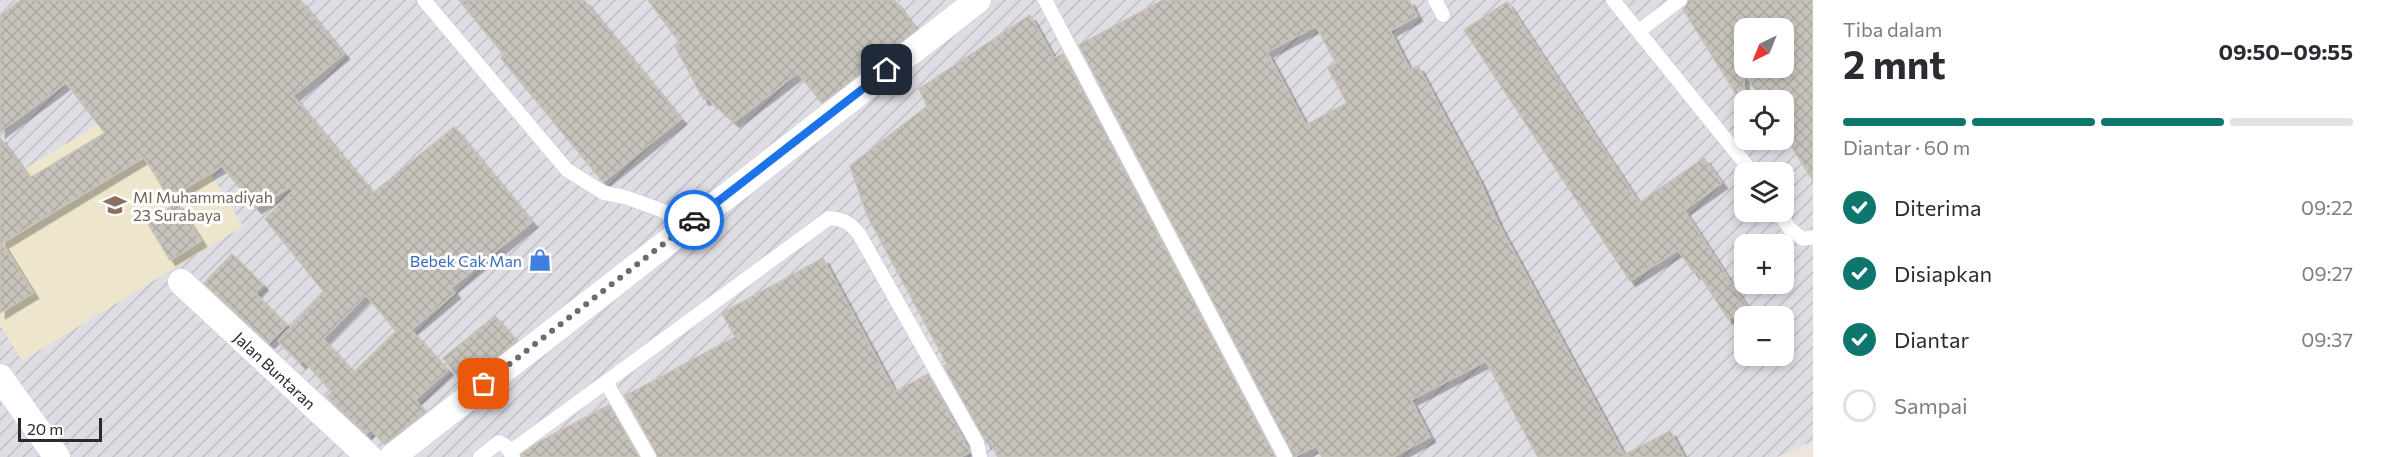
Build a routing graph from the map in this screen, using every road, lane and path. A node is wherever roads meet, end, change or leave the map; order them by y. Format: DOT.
graph roads {
  1 [pos="424,0"];
  2 [pos="978,0"];
  3 [pos="1045,0"];
  4 [pos="1435,0"];
  5 [pos="1613,0"];
  6 [pos="1680,0"];
  7 [pos="1443,15"];
  8 [pos="1639,31"];
  9 [pos="1744,162"];
  10 [pos="1785,222"];
  11 [pos="688,224"];
  12 [pos="1813,237"];
  13 [pos="181,282"];
  14 [pos="0,377"];
  15 [pos="606,382"];
  16 [pos="512,454"];
  17 [pos="57,457"];
  18 [pos="369,457"];
  19 [pos="392,457"];
  20 [pos="480,457"];
  21 [pos="649,457"];
  22 [pos="980,457"];
  23 [pos="1285,457"];
  1 -- 11 [label="lane"];
  2 -- 11 [label="street"];
  3 -- 23 [label="lane"];
  4 -- 7 [label="lane"];
  5 -- 8 [label="lane"];
  6 -- 8 [label="lane"];
  8 -- 9 [label="lane"];
  10 -- 12 [label="lane"];
  11 -- 19 [label="street"];
  13 -- 18 [label="street, Jalan Buntaran"];
  14 -- 17 [label="street"];
  15 -- 16 [label="lane"];
  15 -- 21 [label="lane"];
  15 -- 22 [label="lane"];
  16 -- 20 [label="lane"];
}
